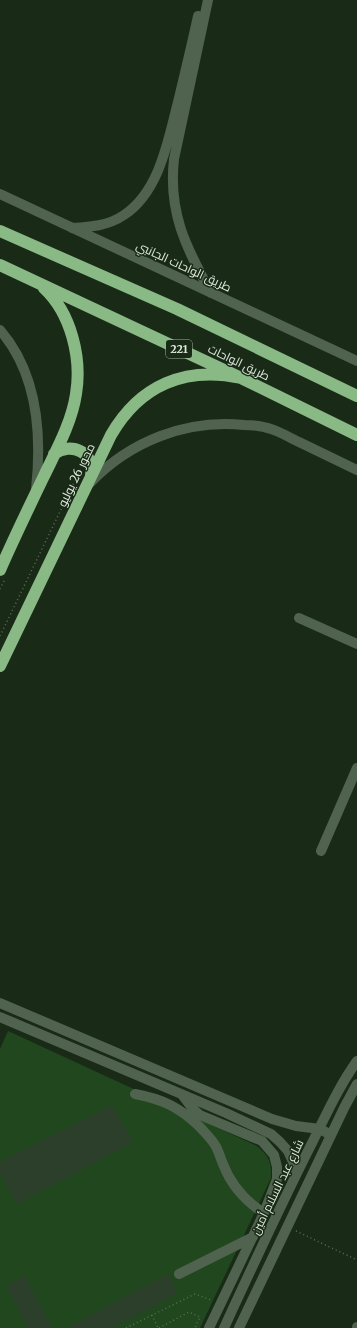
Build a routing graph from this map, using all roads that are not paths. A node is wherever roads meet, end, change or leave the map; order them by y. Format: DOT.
graph roads {
  1 [pos="202,0"];
  2 [pos="208,0"];
  3 [pos="160,168"];
  4 [pos="172,172"];
  5 [pos="0,194"];
  6 [pos="70,228"];
  7 [pos="0,231"];
  8 [pos="0,265"];
  9 [pos="38,283"];
  10 [pos="211,293"];
  11 [pos="0,330"];
  12 [pos="357,361"];
  13 [pos="241,378"];
  14 [pos="357,396"];
  15 [pos="357,435"];
  16 [pos="54,454"];
  17 [pos="357,470"];
  18 [pos="91,475"];
  19 [pos="85,489"];
  20 [pos="36,492"];
  21 [pos="3,573"];
  22 [pos="299,618"];
  23 [pos="357,644"];
  24 [pos="0,666"];
  25 [pos="357,768"];
  26 [pos="321,851"];
  27 [pos="0,1003"];
  28 [pos="0,1017"];
  29 [pos="357,1060"];
  30 [pos="357,1084"];
  31 [pos="135,1094"];
  32 [pos="183,1096"];
  33 [pos="231,1102"];
  34 [pos="226,1113"];
  35 [pos="220,1124"];
  36 [pos="320,1129"];
  37 [pos="331,1135"];
  38 [pos="212,1140"];
  39 [pos="297,1173"];
  40 [pos="290,1189"];
  41 [pos="302,1195"];
  42 [pos="264,1213"];
  43 [pos="250,1241"];
  44 [pos="180,1277"];
  45 [pos="226,1293"];
  46 [pos="238,1299"];
  47 [pos="209,1328"];
  48 [pos="224,1328"];
  49 [pos="239,1328"];
  1 -- 3 [label="street"];
  2 -- 4 [label="street"];
  3 -- 4 [label="street"];
  3 -- 6 [label="street"];
  4 -- 10 [label="street"];
  5 -- 6 [label="street, طريق الواحات الجانبي"];
  6 -- 10 [label="street, طريق الواحات الجانبي"];
  7 -- 14 [label="highway, طريق الواحات"];
  8 -- 9 [label="highway, طريق الواحات / 221"];
  9 -- 13 [label="highway, طريق الواحات / 221"];
  9 -- 16 [label="highway"];
  10 -- 12 [label="street, طريق الواحات الجانبي"];
  11 -- 20 [label="street"];
  13 -- 15 [label="highway, طريق الواحات / 221"];
  13 -- 18 [label="highway, محور 26 يوليو"];
  16 -- 18 [label="highway"];
  16 -- 20 [label="highway"];
  17 -- 19 [label="street"];
  18 -- 19 [label="highway, محور 26 يوليو"];
  19 -- 24 [label="highway, محور 26 يوليو"];
  20 -- 21 [label="highway"];
  22 -- 23 [label="street"];
  25 -- 26 [label="street"];
  27 -- 33 [label="street"];
  28 -- 32 [label="street"];
  29 -- 36 [label="street, شارع عبد السلام أمين"];
  30 -- 37 [label="street"];
  31 -- 38 [label="street"];
  32 -- 34 [label="street"];
  32 -- 35 [label="street"];
  33 -- 34 [label="street"];
  33 -- 36 [label="street"];
  34 -- 39 [label="street"];
  35 -- 38 [label="street"];
  35 -- 42 [label="street"];
  36 -- 37 [label="street"];
  36 -- 39 [label="street, شارع عبد السلام أمين"];
  37 -- 41 [label="street"];
  38 -- 42 [label="street"];
  39 -- 40 [label="street, شارع عبد السلام أمين"];
  40 -- 41 [label="street"];
  40 -- 46 [label="street, شارع عبد السلام أمين"];
  41 -- 49 [label="street"];
  42 -- 43 [label="street"];
  43 -- 44 [label="street"];
  43 -- 45 [label="street"];
  45 -- 46 [label="street"];
  45 -- 47 [label="street"];
  46 -- 48 [label="street, شارع عبد السلام أمين"];
}
